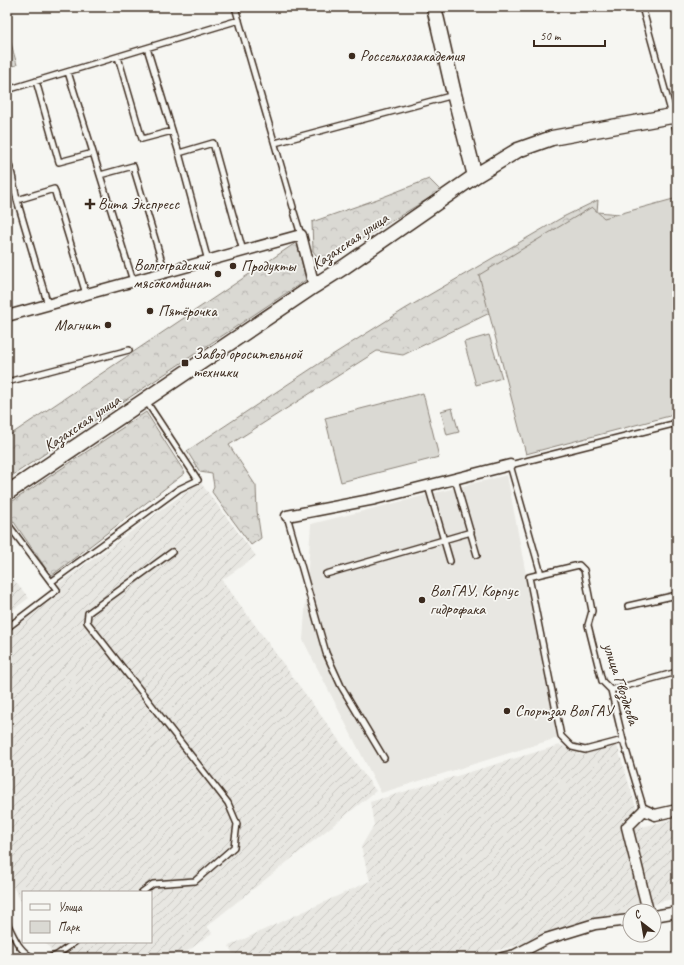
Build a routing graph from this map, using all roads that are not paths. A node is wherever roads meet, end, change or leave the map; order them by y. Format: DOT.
graph roads {
  1 [pos="235,7"];
  2 [pos="434,7"];
  3 [pos="642,7"];
  4 [pos="239,20"];
  5 [pos="147,48"];
  6 [pos="118,57"];
  7 [pos="68,72"];
  8 [pos="36,81"];
  9 [pos="7,90"];
  10 [pos="454,94"];
  11 [pos="675,115"];
  12 [pos="172,131"];
  13 [pos="677,133"];
  14 [pos="275,143"];
  15 [pos="93,153"];
  16 [pos="179,153"];
  17 [pos="7,158"];
  18 [pos="100,175"];
  19 [pos="10,176"];
  20 [pos="475,176"];
  21 [pos="18,200"];
  22 [pos="301,235"];
  23 [pos="243,251"];
  24 [pos="208,260"];
  25 [pos="165,272"];
  26 [pos="133,281"];
  27 [pos="314,286"];
  28 [pos="86,294"];
  29 [pos="48,305"];
  30 [pos="7,316"];
  31 [pos="129,350"];
  32 [pos="7,382"];
  33 [pos="146,400"];
  34 [pos="677,423"];
  35 [pos="510,465"];
  36 [pos="455,479"];
  37 [pos="428,486"];
  38 [pos="7,493"];
  39 [pos="287,516"];
  40 [pos="7,523"];
  41 [pos="471,532"];
  42 [pos="444,540"];
  43 [pos="172,552"];
  44 [pos="476,555"];
  45 [pos="450,561"];
  46 [pos="326,574"];
  47 [pos="541,574"];
  48 [pos="51,582"];
  49 [pos="677,596"];
  50 [pos="628,606"];
  51 [pos="7,628"];
  52 [pos="677,672"];
  53 [pos="611,690"];
  54 [pos="623,740"];
  55 [pos="384,758"];
  56 [pos="644,810"];
  57 [pos="677,810"];
  58 [pos="143,891"];
  59 [pos="646,903"];
  60 [pos="677,912"];
  61 [pos="662,915"];
  62 [pos="622,921"];
  63 [pos="7,923"];
  64 [pos="74,943"];
  65 [pos="34,958"];
  66 [pos="49,958"];
  67 [pos="502,958"];
  1 -- 4 [label="lane"];
  2 -- 10 [label="main road"];
  3 -- 11 [label="lane"];
  4 -- 5 [label="lane"];
  4 -- 14 [label="lane"];
  5 -- 6 [label="lane"];
  5 -- 12 [label="lane"];
  6 -- 7 [label="lane"];
  6 -- 12 [label="lane"];
  7 -- 8 [label="lane"];
  7 -- 15 [label="lane"];
  8 -- 9 [label="lane"];
  8 -- 15 [label="lane"];
  10 -- 14 [label="lane"];
  10 -- 20 [label="main road"];
  11 -- 13 [label="lane"];
  11 -- 20 [label="main road, Казахская улица"];
  12 -- 16 [label="lane"];
  14 -- 22 [label="lane"];
  15 -- 18 [label="lane"];
  16 -- 23 [label="lane"];
  16 -- 24 [label="lane"];
  17 -- 19 [label="lane"];
  18 -- 25 [label="lane"];
  18 -- 26 [label="lane"];
  19 -- 21 [label="lane"];
  20 -- 27 [label="main road, Казахская улица"];
  21 -- 28 [label="lane"];
  21 -- 29 [label="lane"];
  22 -- 23 [label="street"];
  22 -- 27 [label="street"];
  23 -- 24 [label="street"];
  24 -- 25 [label="street"];
  25 -- 26 [label="street"];
  26 -- 28 [label="street"];
  27 -- 33 [label="main road, Казахская улица"];
  28 -- 29 [label="street"];
  29 -- 30 [label="street"];
  31 -- 32 [label="lane"];
  33 -- 38 [label="main road, Казахская улица"];
  33 -- 48 [label="lane"];
  34 -- 35 [label="lane"];
  35 -- 36 [label="street"];
  35 -- 47 [label="lane"];
  36 -- 37 [label="street"];
  36 -- 41 [label="lane"];
  37 -- 39 [label="street"];
  37 -- 42 [label="lane"];
  39 -- 55 [label="lane"];
  40 -- 48 [label="lane"];
  41 -- 42 [label="lane"];
  41 -- 44 [label="lane"];
  42 -- 45 [label="lane"];
  42 -- 46 [label="lane"];
  43 -- 58 [label="lane"];
  47 -- 53 [label="lane, улица Гвоздкова"];
  47 -- 54 [label="lane"];
  48 -- 51 [label="lane"];
  49 -- 50 [label="lane"];
  52 -- 53 [label="lane"];
  53 -- 54 [label="lane, улица Гвоздкова"];
  54 -- 56 [label="lane, улица Гвоздкова"];
  56 -- 57 [label="street"];
  56 -- 59 [label="street"];
  60 -- 61 [label="street"];
  62 -- 67 [label="street"];
  63 -- 65 [label="lane"];
  64 -- 66 [label="lane"];
}
